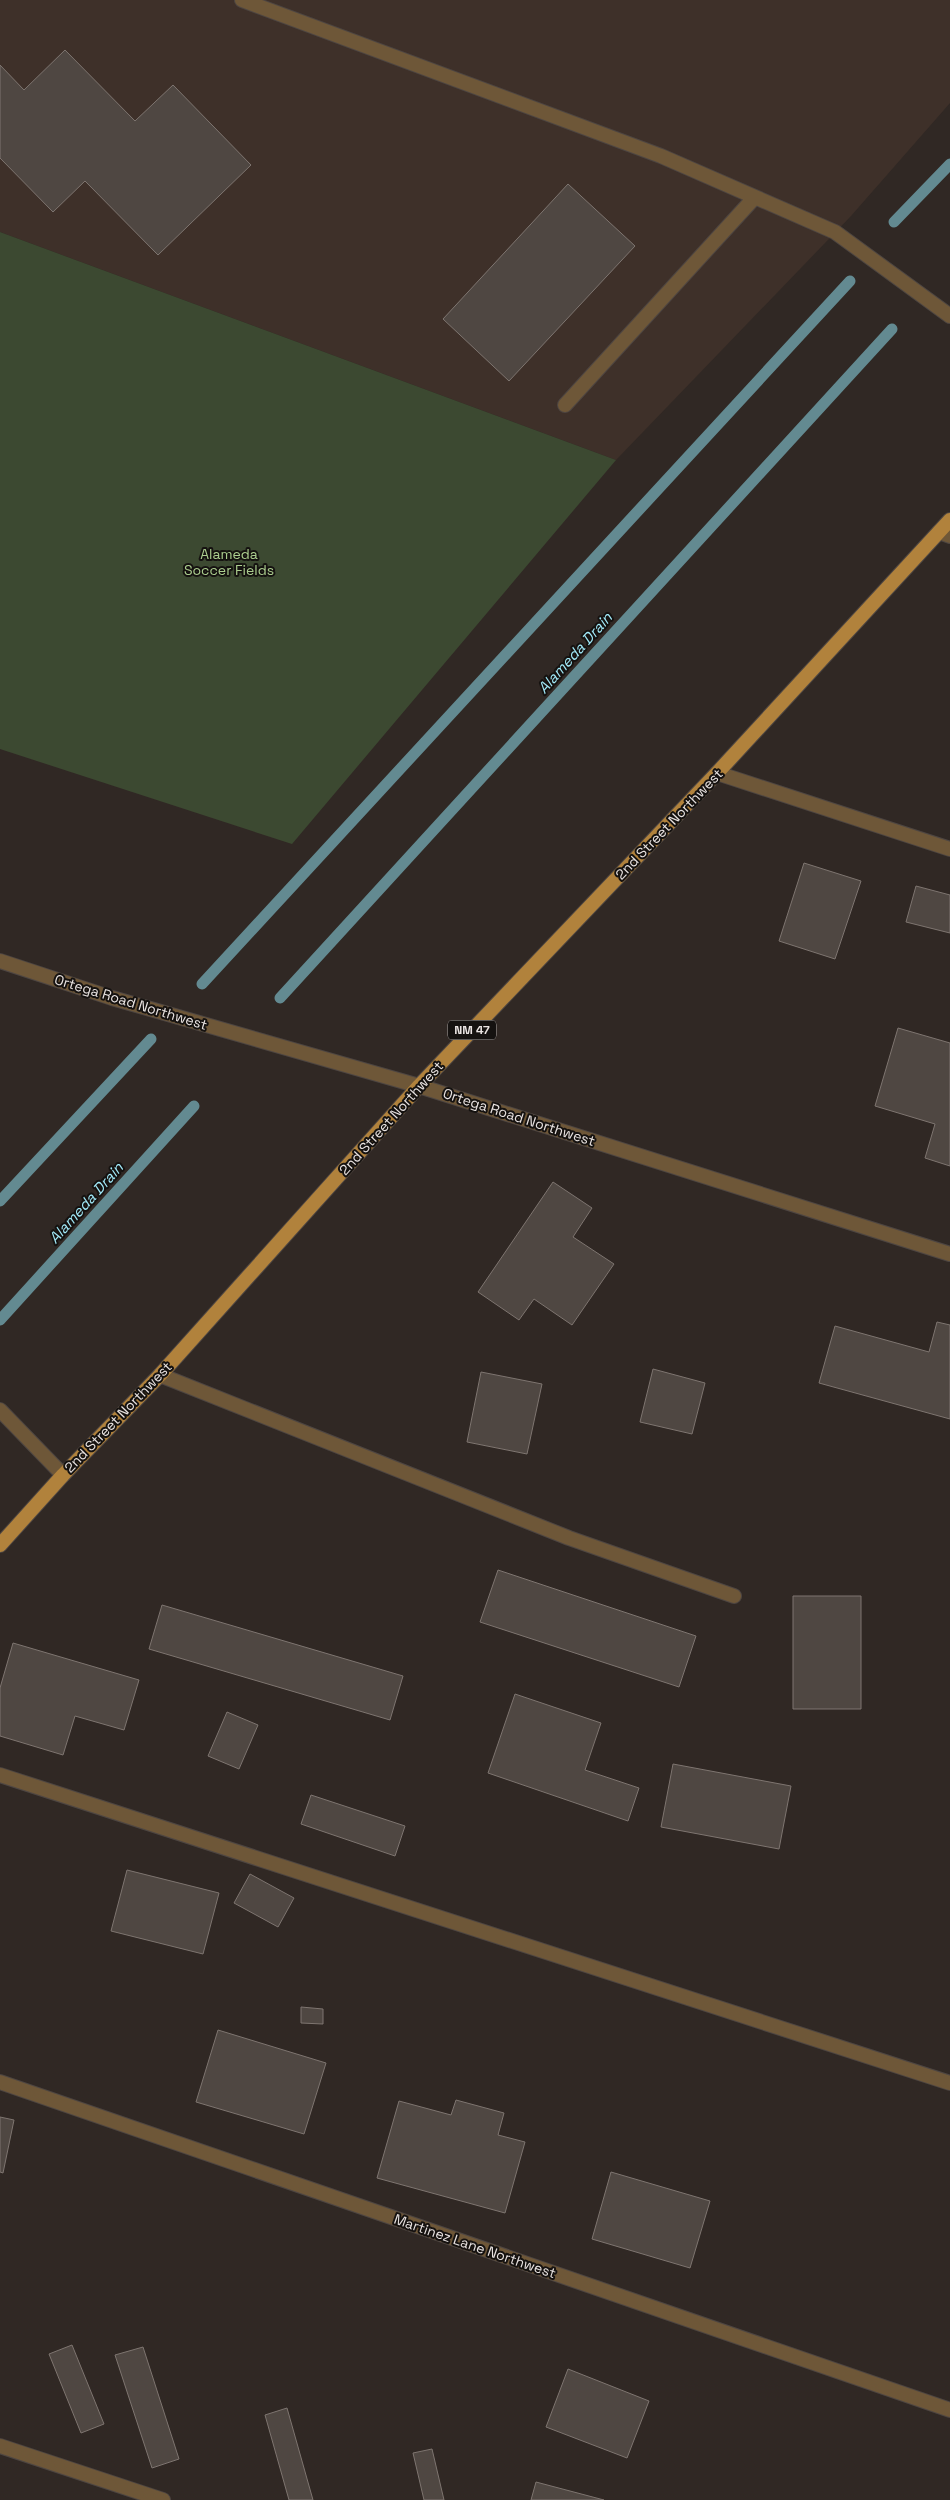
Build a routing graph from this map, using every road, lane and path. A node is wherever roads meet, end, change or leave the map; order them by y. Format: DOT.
graph roads {
  1 [pos="242,0"];
  2 [pos="755,197"];
  3 [pos="950,316"];
  4 [pos="565,405"];
  5 [pos="950,520"];
  6 [pos="945,534"];
  7 [pos="717,773"];
  8 [pos="950,849"];
  9 [pos="0,961"];
  10 [pos="419,1086"];
  11 [pos="950,1254"];
  12 [pos="160,1375"];
  13 [pos="0,1410"];
  14 [pos="63,1475"];
  15 [pos="0,1545"];
  16 [pos="734,1596"];
  17 [pos="0,1775"];
  18 [pos="0,2082"];
  19 [pos="950,2083"];
  20 [pos="950,2410"];
  21 [pos="0,2446"];
  22 [pos="163,2500"];
  1 -- 2 [label="street"];
  2 -- 3 [label="street"];
  2 -- 4 [label="street"];
  5 -- 6 [label="main road, 2nd Street Northwest / NM 47"];
  6 -- 7 [label="main road, 2nd Street Northwest / NM 47"];
  7 -- 8 [label="street"];
  7 -- 10 [label="main road, 2nd Street Northwest / NM 47"];
  9 -- 10 [label="street, Ortega Road Northwest"];
  10 -- 11 [label="street, Ortega Road Northwest"];
  10 -- 12 [label="main road, 2nd Street Northwest / NM 47"];
  12 -- 14 [label="main road, 2nd Street Northwest / NM 47"];
  12 -- 16 [label="street"];
  13 -- 14 [label="street"];
  14 -- 15 [label="main road, 2nd Street Northwest / NM 47"];
  17 -- 19 [label="street"];
  18 -- 20 [label="street, Martinez Lane Northwest"];
  21 -- 22 [label="street"];
}
